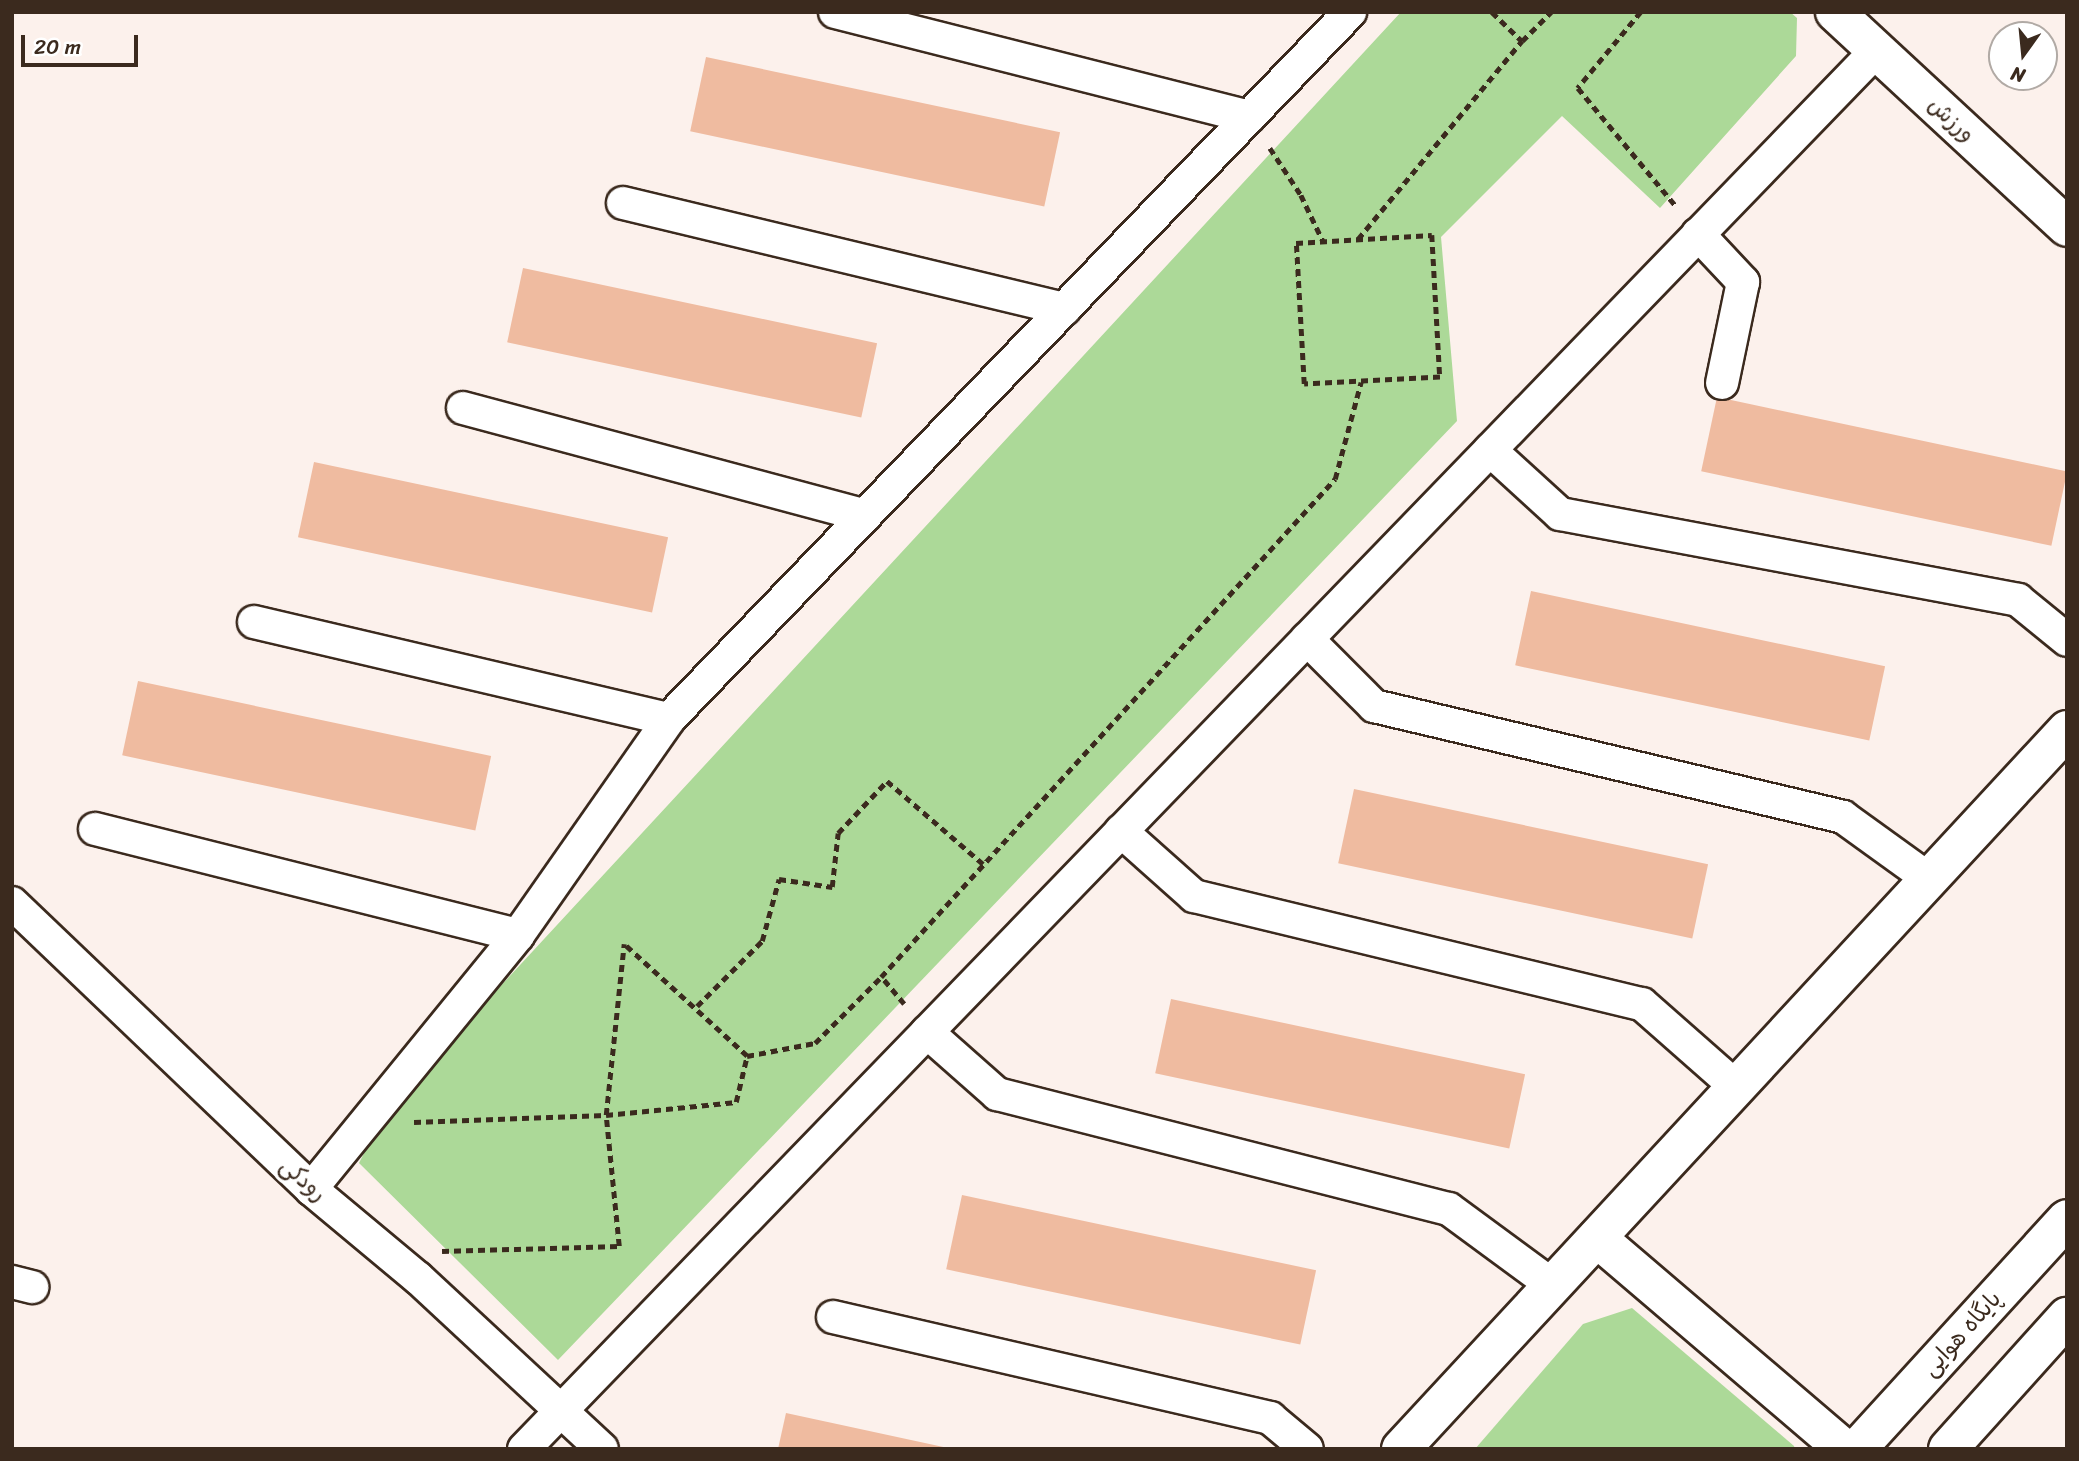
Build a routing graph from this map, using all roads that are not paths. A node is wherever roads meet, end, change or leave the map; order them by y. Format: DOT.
graph roads {
  1 [pos="835,12"];
  2 [pos="1350,12"];
  3 [pos="1835,12"];
  4 [pos="1876,51"];
  5 [pos="1249,117"];
  6 [pos="623,202"];
  7 [pos="2067,228"];
  8 [pos="1698,234"];
  9 [pos="1065,309"];
  10 [pos="1722,383"];
  11 [pos="463,408"];
  12 [pos="1490,450"];
  13 [pos="865,516"];
  14 [pos="254,622"];
  15 [pos="1307,639"];
  16 [pos="2067,640"];
  17 [pos="669,719"];
  18 [pos="2067,730"];
  19 [pos="95,829"];
  20 [pos="1121,831"];
  21 [pos="1929,879"];
  22 [pos="12,902"];
  23 [pos="518,935"];
  24 [pos="927,1032"];
  25 [pos="1736,1087"];
  26 [pos="312,1189"];
  27 [pos="2067,1219"];
  28 [pos="1597,1238"];
  29 [pos="1552,1286"];
  30 [pos="834,1317"];
  31 [pos="2067,1317"];
  32 [pos="561,1411"];
  33 [pos="524,1449"];
  34 [pos="601,1449"];
  35 [pos="1307,1449"];
  36 [pos="1401,1449"];
  37 [pos="1844,1449"];
  38 [pos="1857,1449"];
  39 [pos="1948,1449"];
  1 -- 5 [label="street"];
  2 -- 5 [label="street"];
  3 -- 4 [label="street, ورزش"];
  4 -- 7 [label="street, ورزش"];
  4 -- 8 [label="street"];
  5 -- 9 [label="street"];
  6 -- 9 [label="street"];
  8 -- 10 [label="street"];
  8 -- 12 [label="street"];
  9 -- 13 [label="street"];
  11 -- 13 [label="street"];
  12 -- 15 [label="street"];
  12 -- 16 [label="street"];
  13 -- 17 [label="street"];
  14 -- 17 [label="street"];
  15 -- 20 [label="street"];
  15 -- 21 [label="street"];
  17 -- 23 [label="street"];
  18 -- 21 [label="street"];
  19 -- 23 [label="street"];
  20 -- 24 [label="street"];
  20 -- 25 [label="street"];
  21 -- 25 [label="street"];
  22 -- 26 [label="street, رودکی"];
  23 -- 26 [label="street"];
  24 -- 29 [label="street"];
  24 -- 32 [label="street"];
  25 -- 28 [label="street"];
  26 -- 32 [label="street, رودکی"];
  27 -- 38 [label="street, پایگاه هوایی"];
  28 -- 29 [label="street"];
  28 -- 37 [label="street"];
  29 -- 36 [label="street"];
  30 -- 35 [label="street"];
  31 -- 39 [label="street"];
  32 -- 33 [label="street"];
  32 -- 34 [label="street, رودکی"];
}
